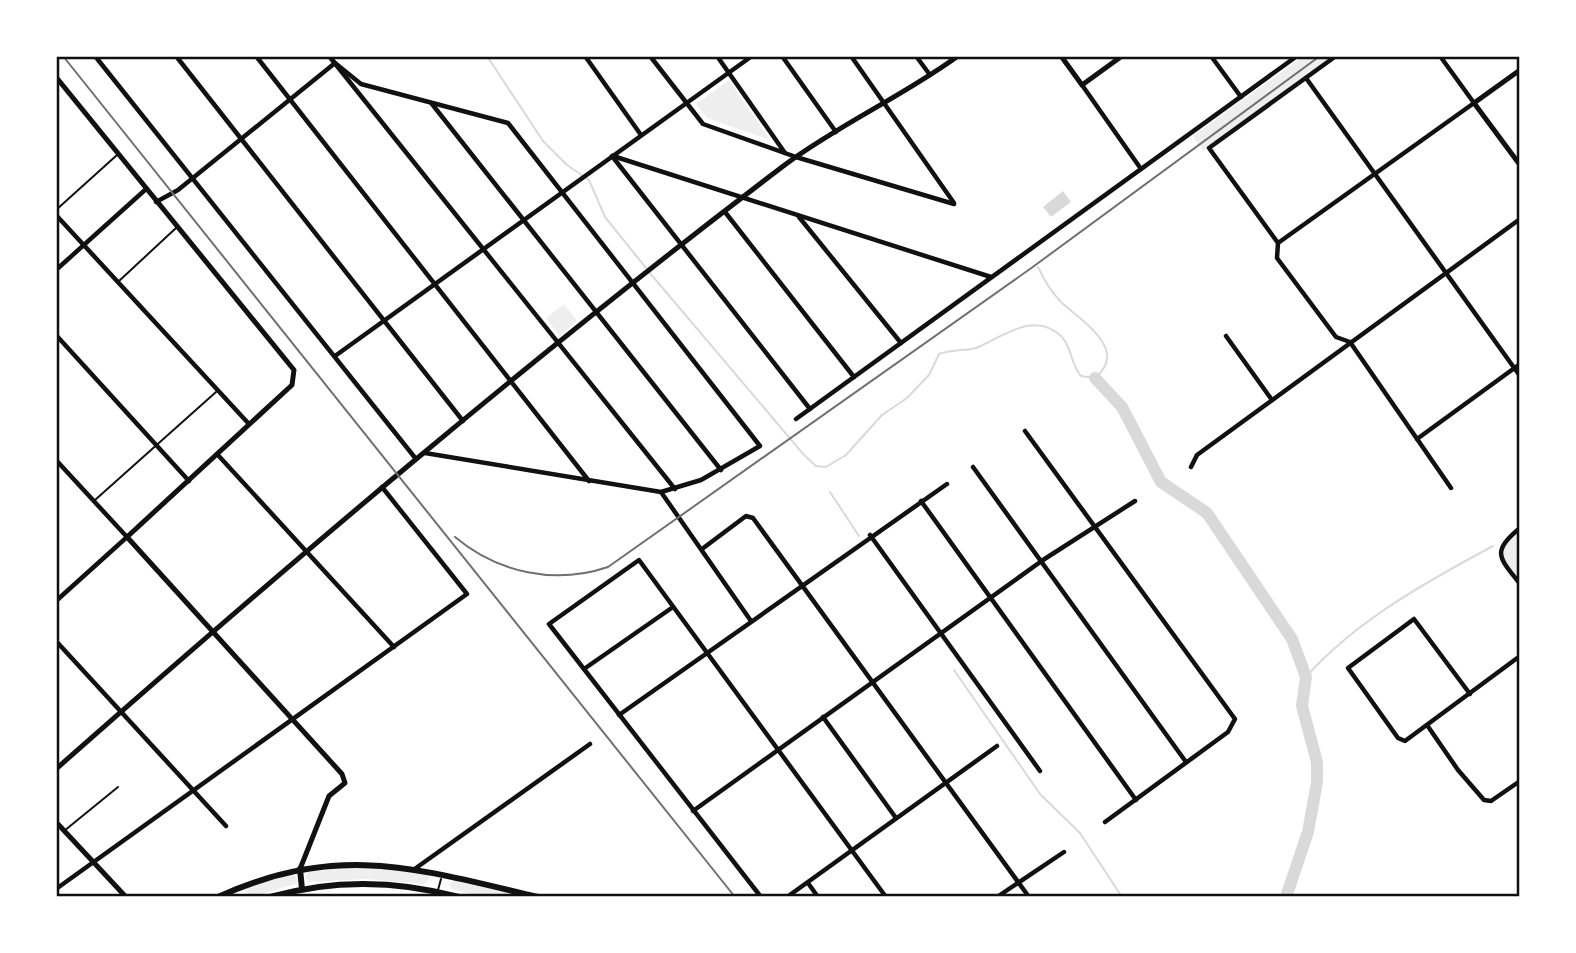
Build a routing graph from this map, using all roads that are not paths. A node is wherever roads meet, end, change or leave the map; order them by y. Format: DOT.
graph roads {
  1 [pos="95,56"];
  2 [pos="176,56"];
  3 [pos="256,56"];
  4 [pos="329,56"];
  5 [pos="585,56"];
  6 [pos="650,56"];
  7 [pos="717,56"];
  8 [pos="752,56"];
  9 [pos="782,56"];
  10 [pos="851,56"];
  11 [pos="916,56"];
  12 [pos="958,56"];
  13 [pos="1061,56"];
  14 [pos="1122,56"];
  15 [pos="1211,56"];
  16 [pos="1297,56"];
  17 [pos="1336,56"];
  18 [pos="1440,56"];
  19 [pos="335,63"];
  20 [pos="1520,69"];
  21 [pos="729,72"];
  22 [pos="930,75"];
  23 [pos="56,77"];
  24 [pos="1306,78"];
  25 [pos="1082,85"];
  26 [pos="1241,97"];
  27 [pos="289,99"];
  28 [pos="885,102"];
  29 [pos="1474,103"];
  30 [pos="431,104"];
  31 [pos="685,104"];
  32 [pos="837,132"];
  33 [pos="641,135"];
  34 [pos="241,140"];
  35 [pos="785,154"];
  36 [pos="117,155"];
  37 [pos="612,155"];
  38 [pos="796,157"];
  39 [pos="790,162"];
  40 [pos="1520,165"];
  41 [pos="1141,169"];
  42 [pos="1373,173"];
  43 [pos="193,177"];
  44 [pos="145,190"];
  45 [pos="560,193"];
  46 [pos="744,197"];
  47 [pos="156,203"];
  48 [pos="725,212"];
  49 [pos="56,213"];
  50 [pos="799,216"];
  51 [pos="1520,219"];
  52 [pos="521,220"];
  53 [pos="176,228"];
  54 [pos="1278,243"];
  55 [pos="83,245"];
  56 [pos="682,246"];
  57 [pos="482,248"];
  58 [pos="56,270"];
  59 [pos="1445,272"];
  60 [pos="992,277"];
  61 [pos="118,282"];
  62 [pos="435,282"];
  63 [pos="633,284"];
  64 [pos="596,314"];
  65 [pos="384,320"];
  66 [pos="56,335"];
  67 [pos="1226,336"];
  68 [pos="1350,342"];
  69 [pos="901,343"];
  70 [pos="558,345"];
  71 [pos="335,356"];
  72 [pos="1520,364"];
  73 [pos="1514,368"];
  74 [pos="1520,376"];
  75 [pos="854,377"];
  76 [pos="512,381"];
  77 [pos="219,390"];
  78 [pos="1272,400"];
  79 [pos="810,409"];
  80 [pos="796,419"];
  81 [pos="463,421"];
  82 [pos="249,424"];
  83 [pos="1026,431"];
  84 [pos="1417,439"];
  85 [pos="156,446"];
  86 [pos="424,453"];
  87 [pos="217,454"];
  88 [pos="416,459"];
  89 [pos="56,460"];
  90 [pos="973,467"];
  91 [pos="1191,467"];
  92 [pos="722,470"];
  93 [pos="189,481"];
  94 [pos="589,482"];
  95 [pos="947,484"];
  96 [pos="382,486"];
  97 [pos="1451,488"];
  98 [pos="676,489"];
  99 [pos="661,492"];
  100 [pos="94,501"];
  101 [pos="921,501"];
  102 [pos="1136,501"];
  103 [pos="1095,525"];
  104 [pos="1520,528"];
  105 [pos="870,535"];
  106 [pos="127,537"];
  107 [pos="702,549"];
  108 [pos="306,552"];
  109 [pos="1043,560"];
  110 [pos="1520,584"];
  111 [pos="803,585"];
  112 [pos="991,598"];
  113 [pos="56,601"];
  114 [pos="673,607"];
  115 [pos="751,621"];
  116 [pos="214,632"];
  117 [pos="941,633"];
  118 [pos="56,641"];
  119 [pos="394,647"];
  120 [pos="709,653"];
  121 [pos="1520,656"];
  122 [pos="584,670"];
  123 [pos="873,683"];
  124 [pos="1470,694"];
  125 [pos="121,712"];
  126 [pos="619,716"];
  127 [pos="823,717"];
  128 [pos="295,721"];
  129 [pos="1427,725"];
  130 [pos="590,744"];
  131 [pos="997,746"];
  132 [pos="779,749"];
  133 [pos="1186,762"];
  134 [pos="56,769"];
  135 [pos="1040,771"];
  136 [pos="1520,781"];
  137 [pos="945,782"];
  138 [pos="118,788"];
  139 [pos="194,792"];
  140 [pos="1136,800"];
  141 [pos="694,811"];
  142 [pos="895,818"];
  143 [pos="1105,821"];
  144 [pos="56,822"];
  145 [pos="226,826"];
  146 [pos="64,831"];
  147 [pos="852,848"];
  148 [pos="1064,852"];
  149 [pos="95,863"];
  150 [pos="416,868"];
  151 [pos="300,869"];
  152 [pos="442,874"];
  153 [pos="1018,882"];
  154 [pos="808,883"];
  155 [pos="240,887"];
  156 [pos="302,889"];
  157 [pos="56,891"];
  158 [pos="438,891"];
  159 [pos="526,896"];
  160 [pos="61,897"];
  161 [pos="126,897"];
  162 [pos="218,897"];
  163 [pos="244,897"];
  164 [pos="270,897"];
  165 [pos="459,897"];
  166 [pos="538,897"];
  167 [pos="761,897"];
  168 [pos="787,897"];
  169 [pos="818,897"];
  170 [pos="886,897"];
  171 [pos="997,897"];
  172 [pos="1029,897"];
  1 -- 43 [label="street"];
  2 -- 34 [label="street"];
  3 -- 27 [label="street"];
  4 -- 19 [label="street"];
  5 -- 33 [label="street"];
  6 -- 31 [label="street"];
  7 -- 21 [label="street"];
  8 -- 21 [label="street"];
  9 -- 32 [label="street"];
  10 -- 28 [label="street"];
  11 -- 22 [label="street"];
  12 -- 22 [label="street"];
  13 -- 25 [label="street"];
  14 -- 25 [label="street"];
  15 -- 26 [label="street"];
  16 -- 26 [label="street"];
  17 -- 24 [label="street"];
  18 -- 29 [label="street"];
  19 -- 27 [label="street"];
  19 -- 30 [label="street"];
  19 -- 57 [label="street"];
  20 -- 29 [label="street"];
  21 -- 31 [label="street"];
  21 -- 35 [label="street"];
  22 -- 28 [label="street"];
  23 -- 36 [label="street"];
  24 -- 42 [label="street"];
  24 -- 54 [label="street"];
  25 -- 41 [label="street"];
  26 -- 41 [label="street"];
  27 -- 34 [label="street"];
  27 -- 62 [label="street"];
  28 -- 32 [label="street"];
  28 -- 38 [label="street"];
  29 -- 40 [label="street"];
  29 -- 42 [label="street"];
  30 -- 45 [label="street"];
  30 -- 52 [label="street"];
  31 -- 33 [label="street"];
  31 -- 35 [label="street"];
  32 -- 38 [label="street"];
  33 -- 37 [label="street"];
  34 -- 43 [label="street"];
  34 -- 65 [label="street"];
  35 -- 38 [label="street"];
  35 -- 39 [label="street"];
  36 -- 44 [label="street"];
  36 -- 49 [label="lane"];
  37 -- 45 [label="street"];
  37 -- 46 [label="street"];
  37 -- 56 [label="street"];
  38 -- 39 [label="street"];
  39 -- 46 [label="street"];
  41 -- 60 [label="street"];
  42 -- 54 [label="street"];
  42 -- 59 [label="street"];
  43 -- 47 [label="street"];
  43 -- 71 [label="street"];
  44 -- 47 [label="street"];
  44 -- 55 [label="street"];
  45 -- 52 [label="street"];
  45 -- 63 [label="street"];
  46 -- 48 [label="street"];
  46 -- 50 [label="street"];
  47 -- 53 [label="street"];
  48 -- 56 [label="street"];
  48 -- 75 [label="street"];
  49 -- 55 [label="street"];
  50 -- 60 [label="street"];
  50 -- 69 [label="street"];
  51 -- 59 [label="street"];
  52 -- 57 [label="street"];
  52 -- 64 [label="street"];
  53 -- 61 [label="lane"];
  53 -- 82 [label="street"];
  54 -- 68 [label="street"];
  55 -- 58 [label="street"];
  55 -- 61 [label="street"];
  56 -- 63 [label="street"];
  56 -- 79 [label="street"];
  57 -- 62 [label="street"];
  57 -- 70 [label="street"];
  59 -- 68 [label="street"];
  59 -- 73 [label="street"];
  60 -- 69 [label="street"];
  61 -- 77 [label="street"];
  62 -- 65 [label="street"];
  62 -- 76 [label="street"];
  63 -- 64 [label="street"];
  63 -- 92 [label="street"];
  64 -- 70 [label="street"];
  64 -- 92 [label="street"];
  65 -- 71 [label="street"];
  65 -- 81 [label="street"];
  66 -- 85 [label="street"];
  67 -- 78 [label="street"];
  68 -- 78 [label="street"];
  68 -- 84 [label="street"];
  69 -- 75 [label="street"];
  70 -- 76 [label="street"];
  70 -- 98 [label="street"];
  71 -- 88 [label="street"];
  72 -- 73 [label="street"];
  73 -- 74 [label="street"];
  73 -- 84 [label="street"];
  75 -- 79 [label="street"];
  76 -- 81 [label="street"];
  76 -- 94 [label="street"];
  77 -- 82 [label="street"];
  77 -- 85 [label="lane"];
  78 -- 91 [label="street"];
  79 -- 80 [label="street"];
  81 -- 86 [label="street"];
  82 -- 87 [label="street"];
  83 -- 103 [label="street"];
  84 -- 97 [label="street"];
  85 -- 93 [label="street"];
  85 -- 100 [label="lane"];
  86 -- 88 [label="street"];
  86 -- 94 [label="street"];
  87 -- 93 [label="street"];
  87 -- 108 [label="street"];
  88 -- 96 [label="street"];
  89 -- 100 [label="street"];
  90 -- 109 [label="street"];
  92 -- 98 [label="street"];
  93 -- 106 [label="street"];
  94 -- 99 [label="street"];
  95 -- 101 [label="street"];
  96 -- 108 [label="street"];
  96 -- 119 [label="street"];
  98 -- 99 [label="street"];
  99 -- 107 [label="street"];
  100 -- 106 [label="street"];
  101 -- 105 [label="street"];
  101 -- 112 [label="street"];
  102 -- 103 [label="street"];
  103 -- 109 [label="street"];
  103 -- 133 [label="street"];
  104 -- 110 [label="street"];
  105 -- 111 [label="street"];
  105 -- 117 [label="street"];
  106 -- 113 [label="street"];
  106 -- 116 [label="street"];
  107 -- 111 [label="street"];
  107 -- 115 [label="street"];
  108 -- 116 [label="street"];
  108 -- 119 [label="street"];
  109 -- 112 [label="street"];
  109 -- 133 [label="street"];
  111 -- 115 [label="street"];
  111 -- 123 [label="street"];
  112 -- 117 [label="street"];
  112 -- 140 [label="street"];
  114 -- 120 [label="street"];
  114 -- 122 [label="street"];
  114 -- 122 [label="street"];
  115 -- 120 [label="street"];
  116 -- 125 [label="street"];
  116 -- 128 [label="street"];
  117 -- 123 [label="street"];
  117 -- 135 [label="street"];
  118 -- 125 [label="street"];
  119 -- 128 [label="street"];
  120 -- 126 [label="street"];
  120 -- 132 [label="street"];
  121 -- 124 [label="street"];
  122 -- 126 [label="street"];
  123 -- 127 [label="street"];
  123 -- 137 [label="street"];
  124 -- 129 [label="street"];
  124 -- 129 [label="street"];
  125 -- 134 [label="street"];
  125 -- 139 [label="street"];
  126 -- 141 [label="street"];
  127 -- 132 [label="street"];
  127 -- 142 [label="street"];
  128 -- 139 [label="street"];
  128 -- 151 [label="street"];
  129 -- 136 [label="street"];
  130 -- 150 [label="street"];
  131 -- 137 [label="street"];
  132 -- 141 [label="street"];
  132 -- 147 [label="street"];
  133 -- 140 [label="street"];
  137 -- 142 [label="street"];
  137 -- 153 [label="street"];
  138 -- 146 [label="lane"];
  139 -- 145 [label="street"];
  139 -- 149 [label="street"];
  140 -- 143 [label="street"];
  141 -- 167 [label="street"];
  142 -- 147 [label="street"];
  144 -- 146 [label="street"];
  146 -- 149 [label="street"];
  147 -- 154 [label="street"];
  147 -- 170 [label="street"];
  148 -- 153 [label="street"];
  149 -- 157 [label="street"];
  149 -- 161 [label="street"];
  150 -- 151 [label="main road"];
  150 -- 152 [label="main road"];
  151 -- 155 [label="main road"];
  151 -- 156 [label="main road"];
  152 -- 158 [label="lane"];
  152 -- 159 [label="main road"];
  153 -- 171 [label="street"];
  153 -- 172 [label="street"];
  154 -- 168 [label="street"];
  154 -- 169 [label="street"];
  155 -- 162 [label="main road"];
  155 -- 163 [label="main road"];
  156 -- 158 [label="main road"];
  156 -- 164 [label="main road"];
  157 -- 160 [label="street"];
  158 -- 165 [label="main road"];
  159 -- 166 [label="main road"];
}
